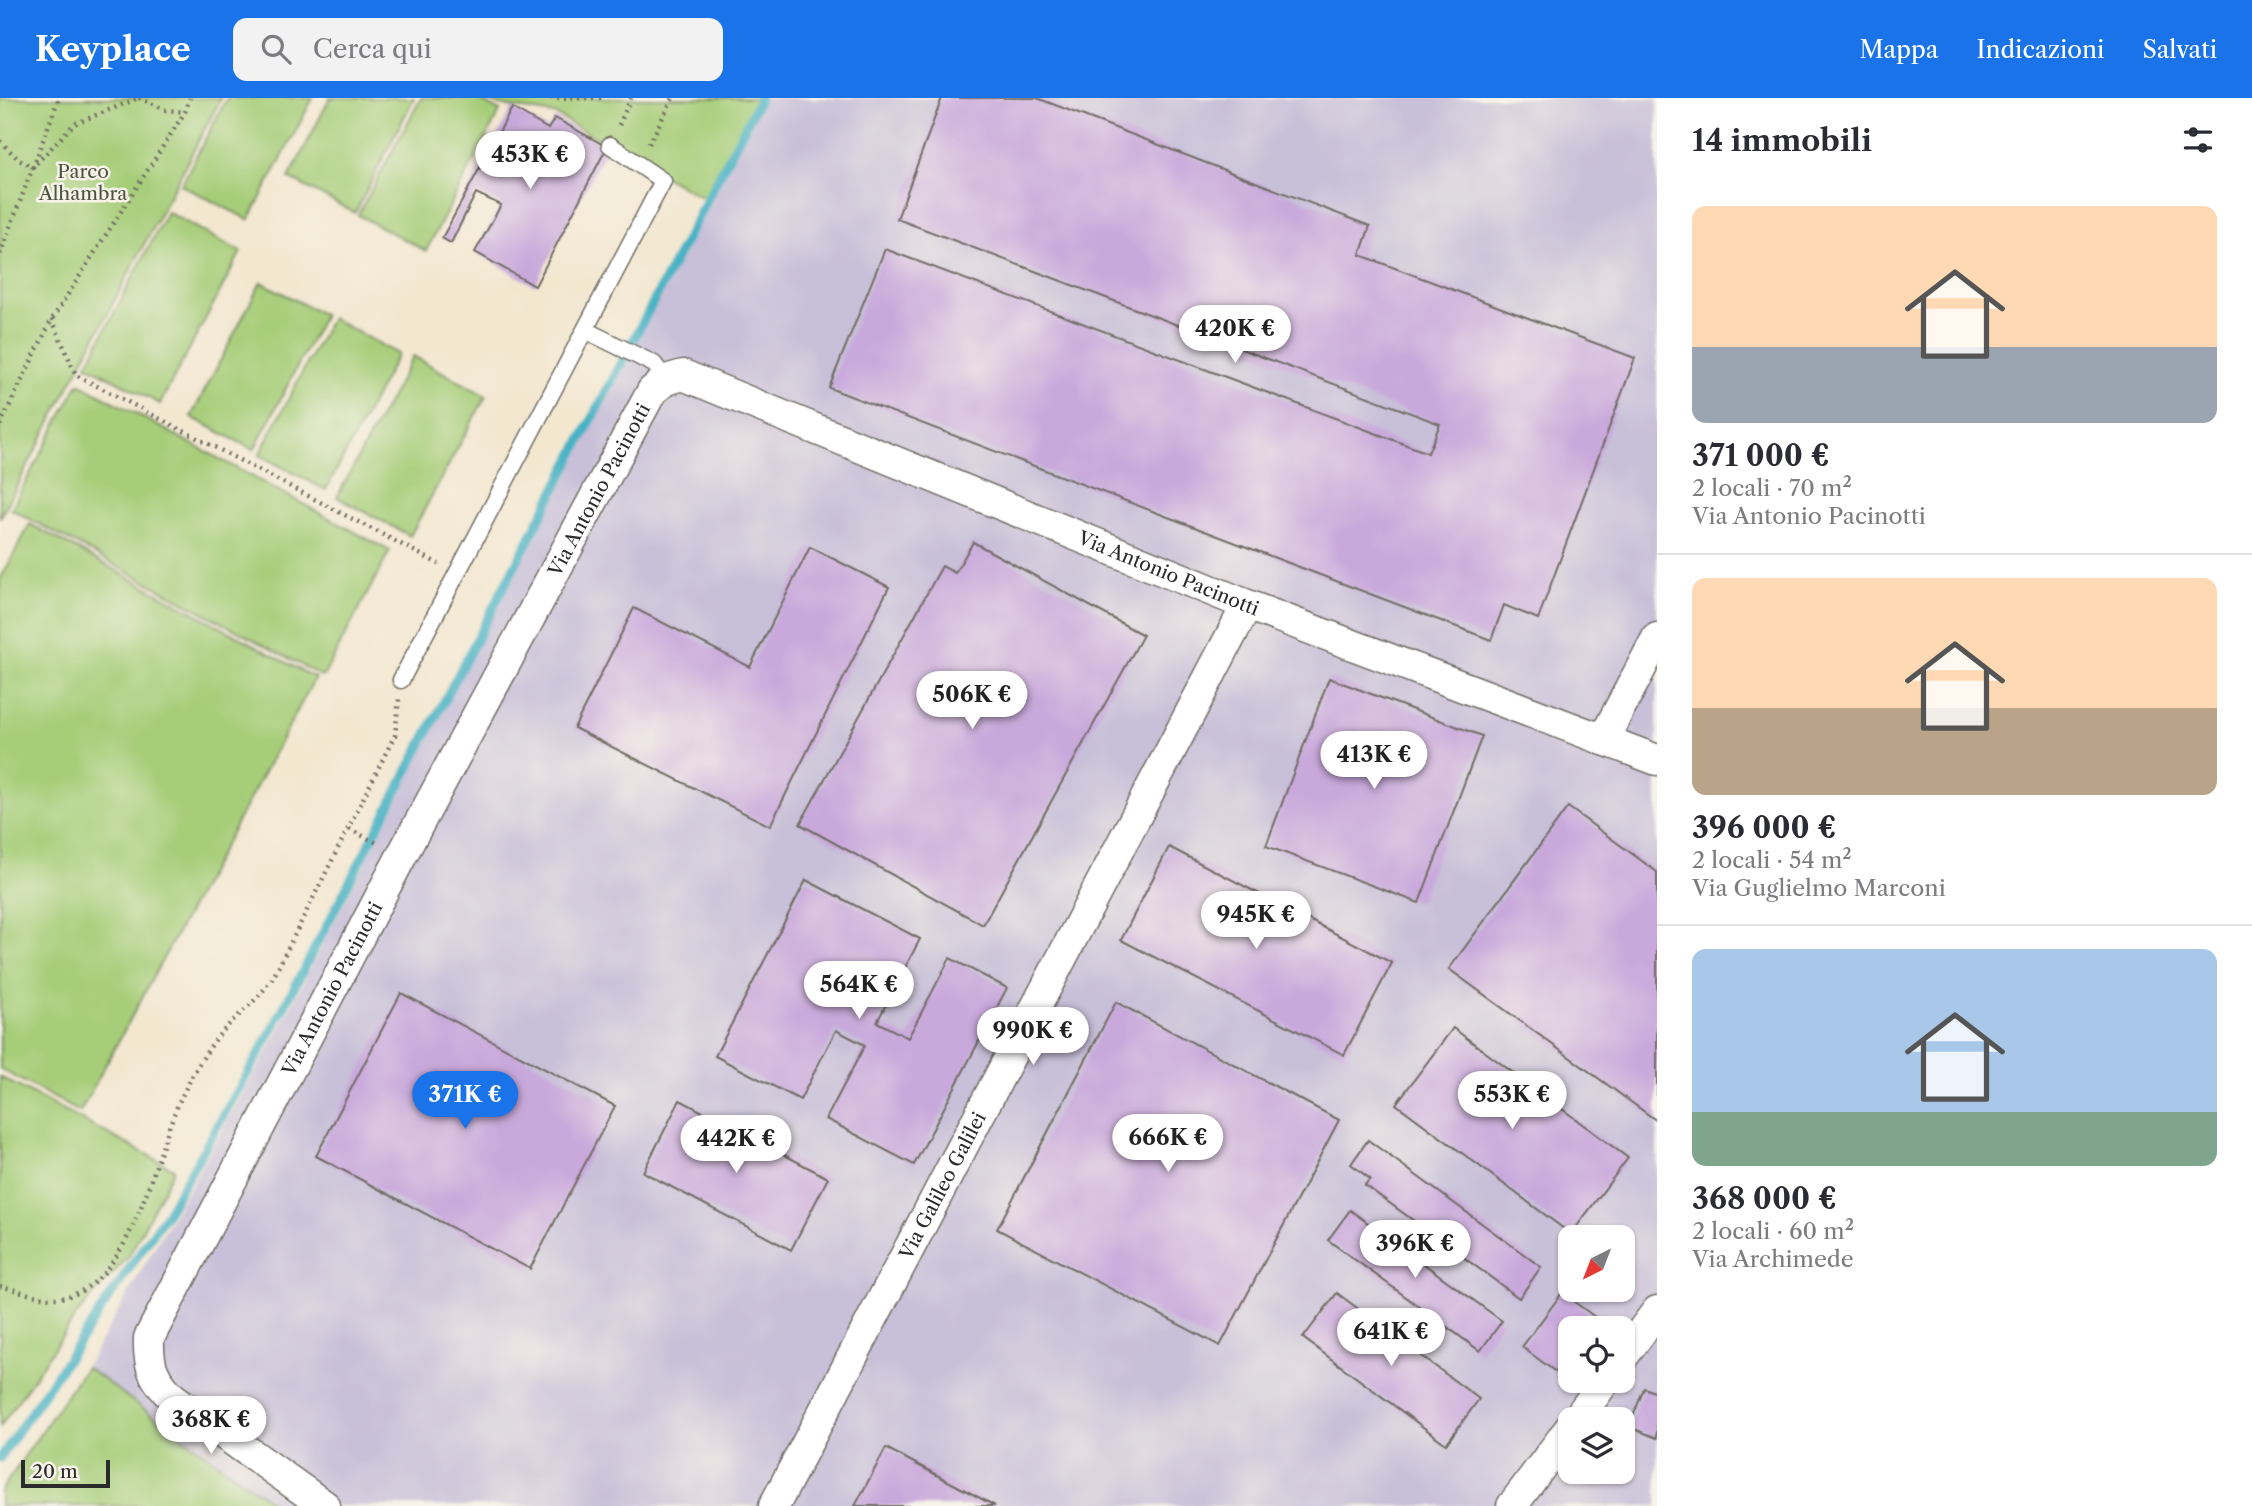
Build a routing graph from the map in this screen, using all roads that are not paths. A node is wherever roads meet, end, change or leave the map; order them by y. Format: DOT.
graph roads {
  1 [pos="610,145"];
  2 [pos="585,330"];
  3 [pos="660,372"];
  4 [pos="1247,605"];
  5 [pos="1657,638"];
  6 [pos="401,680"];
  7 [pos="1603,740"];
  8 [pos="1657,760"];
  9 [pos="1657,1311"];
  10 [pos="1635,1341"];
  11 [pos="1558,1444"];
  12 [pos="325,1506"];
  13 [pos="774,1506"];
  14 [pos="1512,1506"];
  1 -- 2 [label="lane"];
  2 -- 3 [label="lane"];
  2 -- 6 [label="lane"];
  3 -- 4 [label="street, Via Antonio Pacinotti"];
  3 -- 12 [label="street, Via Antonio Pacinotti"];
  4 -- 7 [label="street, Via Antonio Pacinotti"];
  4 -- 13 [label="street, Via Galileo Galilei"];
  5 -- 7 [label="street"];
  7 -- 8 [label="street, Via Antonio Pacinotti"];
  9 -- 10 [label="street"];
  11 -- 14 [label="street"];
}
